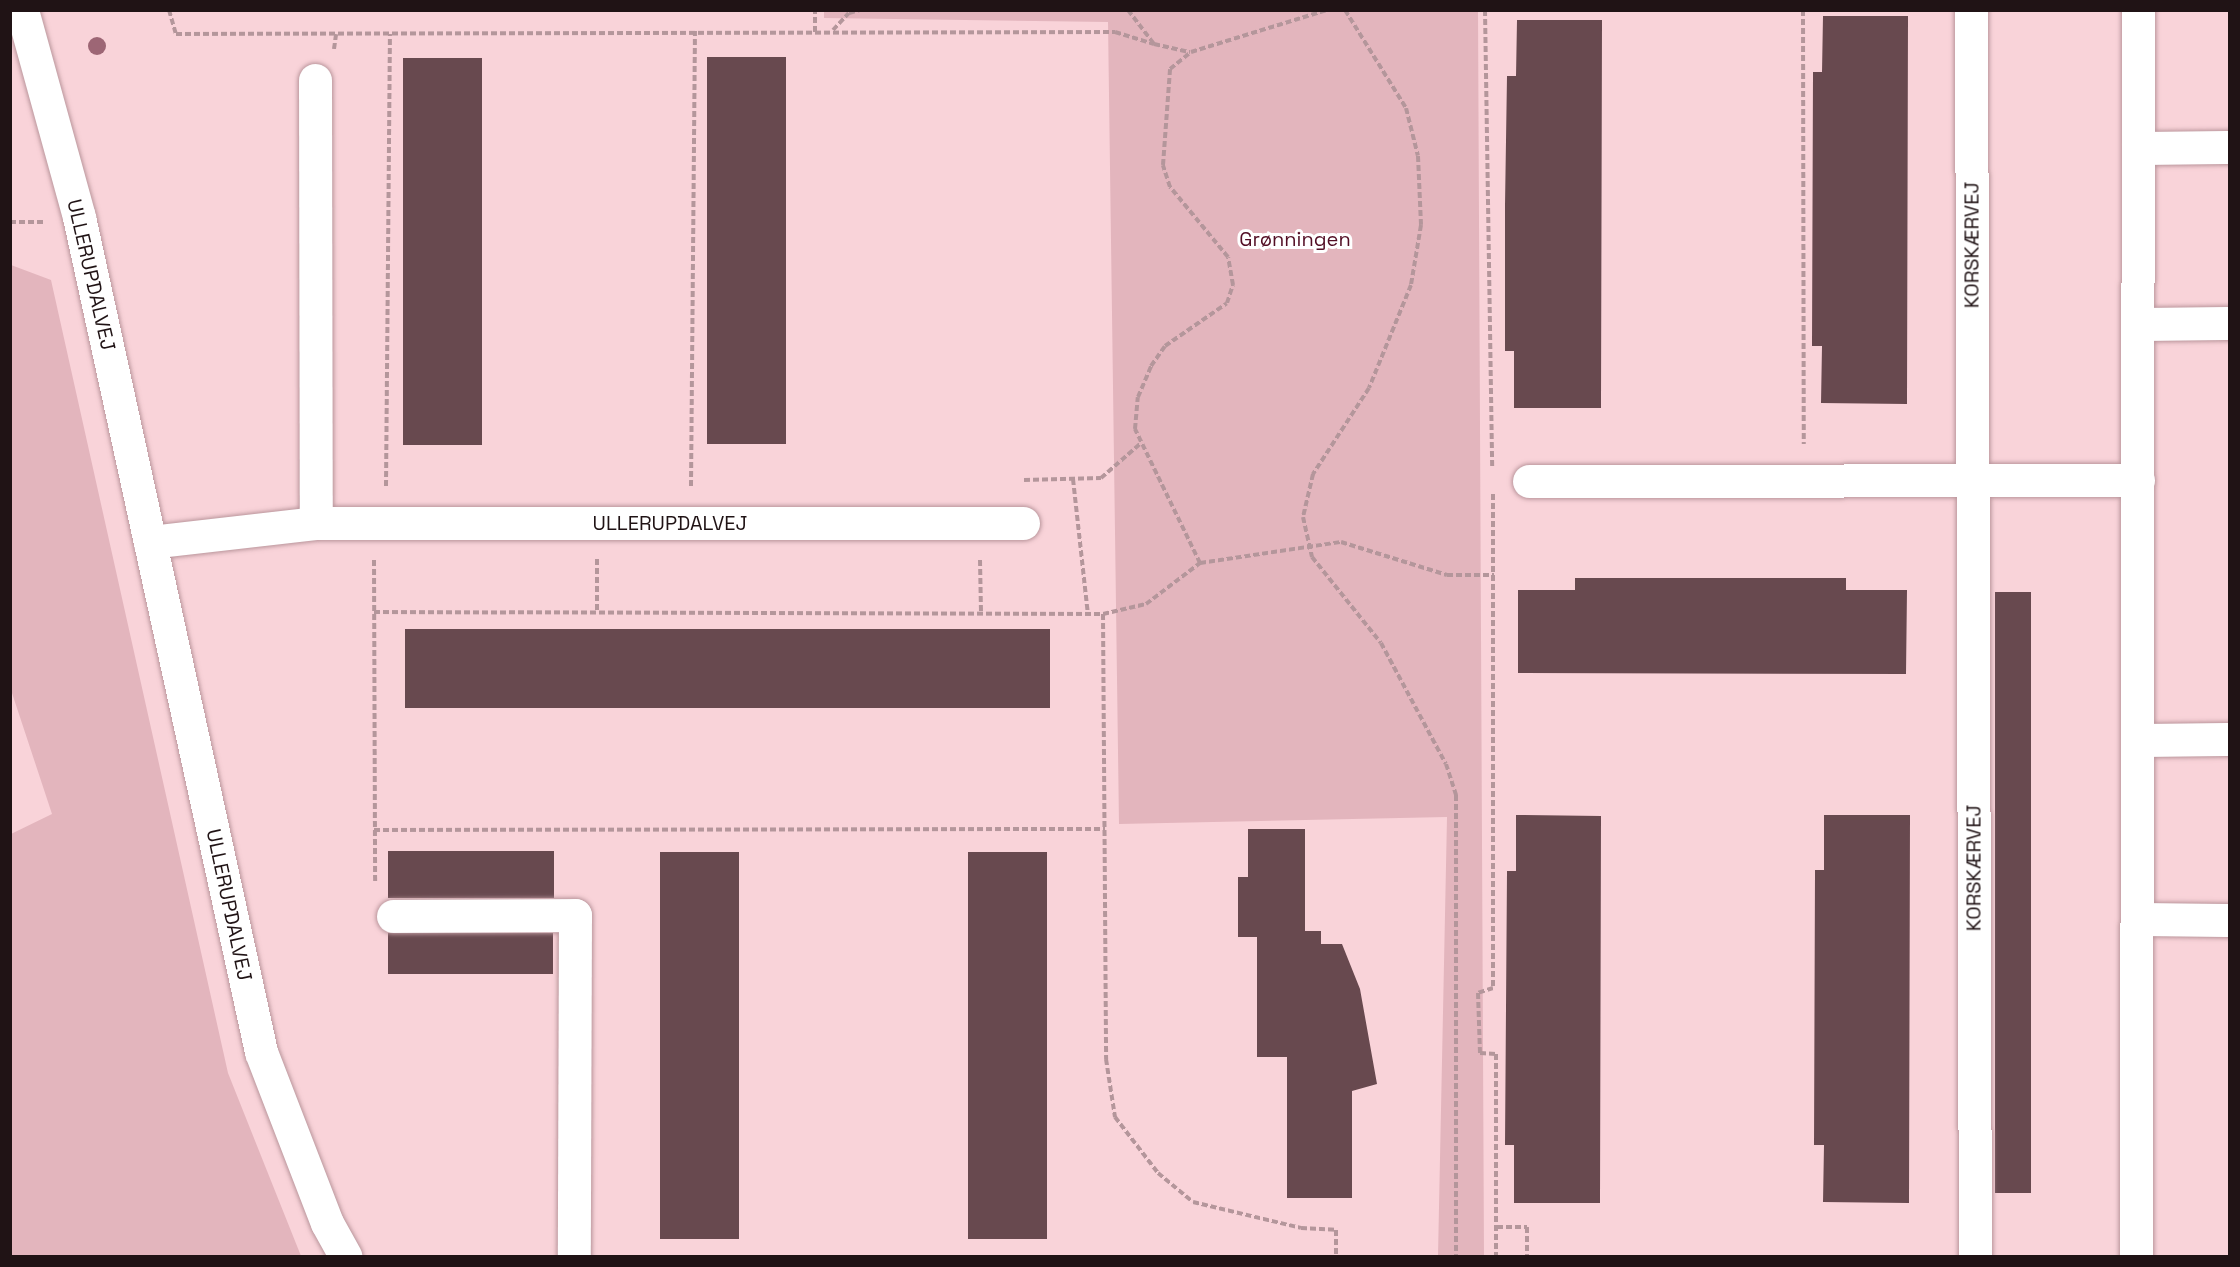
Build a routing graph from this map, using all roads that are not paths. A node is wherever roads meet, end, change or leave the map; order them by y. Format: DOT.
graph roads {
  1 [pos="22,10"];
  2 [pos="1971,10"];
  3 [pos="2138,10"];
  4 [pos="315,80"];
  5 [pos="2229,147"];
  6 [pos="2138,148"];
  7 [pos="2229,323"];
  8 [pos="2138,324"];
  9 [pos="1973,480"];
  10 [pos="2138,480"];
  11 [pos="1529,481"];
  12 [pos="316,523"];
  13 [pos="1023,523"];
  14 [pos="150,543"];
  15 [pos="2229,739"];
  16 [pos="2138,740"];
  17 [pos="393,916"];
  18 [pos="2137,919"];
  19 [pos="2229,920"];
  20 [pos="345,1257"];
  21 [pos="574,1257"];
  22 [pos="1976,1257"];
  23 [pos="2136,1257"];
  1 -- 14 [label="street, ULLERUPDALVEJ"];
  2 -- 9 [label="street, KORSKÆRVEJ"];
  3 -- 6 [label="street"];
  4 -- 12 [label="street"];
  5 -- 6 [label="street"];
  6 -- 8 [label="street"];
  7 -- 8 [label="street"];
  8 -- 10 [label="street"];
  9 -- 10 [label="street"];
  9 -- 11 [label="street"];
  9 -- 22 [label="street, KORSKÆRVEJ"];
  10 -- 16 [label="street"];
  12 -- 13 [label="street, ULLERUPDALVEJ"];
  12 -- 14 [label="street, ULLERUPDALVEJ"];
  14 -- 20 [label="street, ULLERUPDALVEJ"];
  15 -- 16 [label="street"];
  16 -- 18 [label="street"];
  17 -- 21 [label="street"];
  18 -- 19 [label="street"];
  18 -- 23 [label="street"];
}
